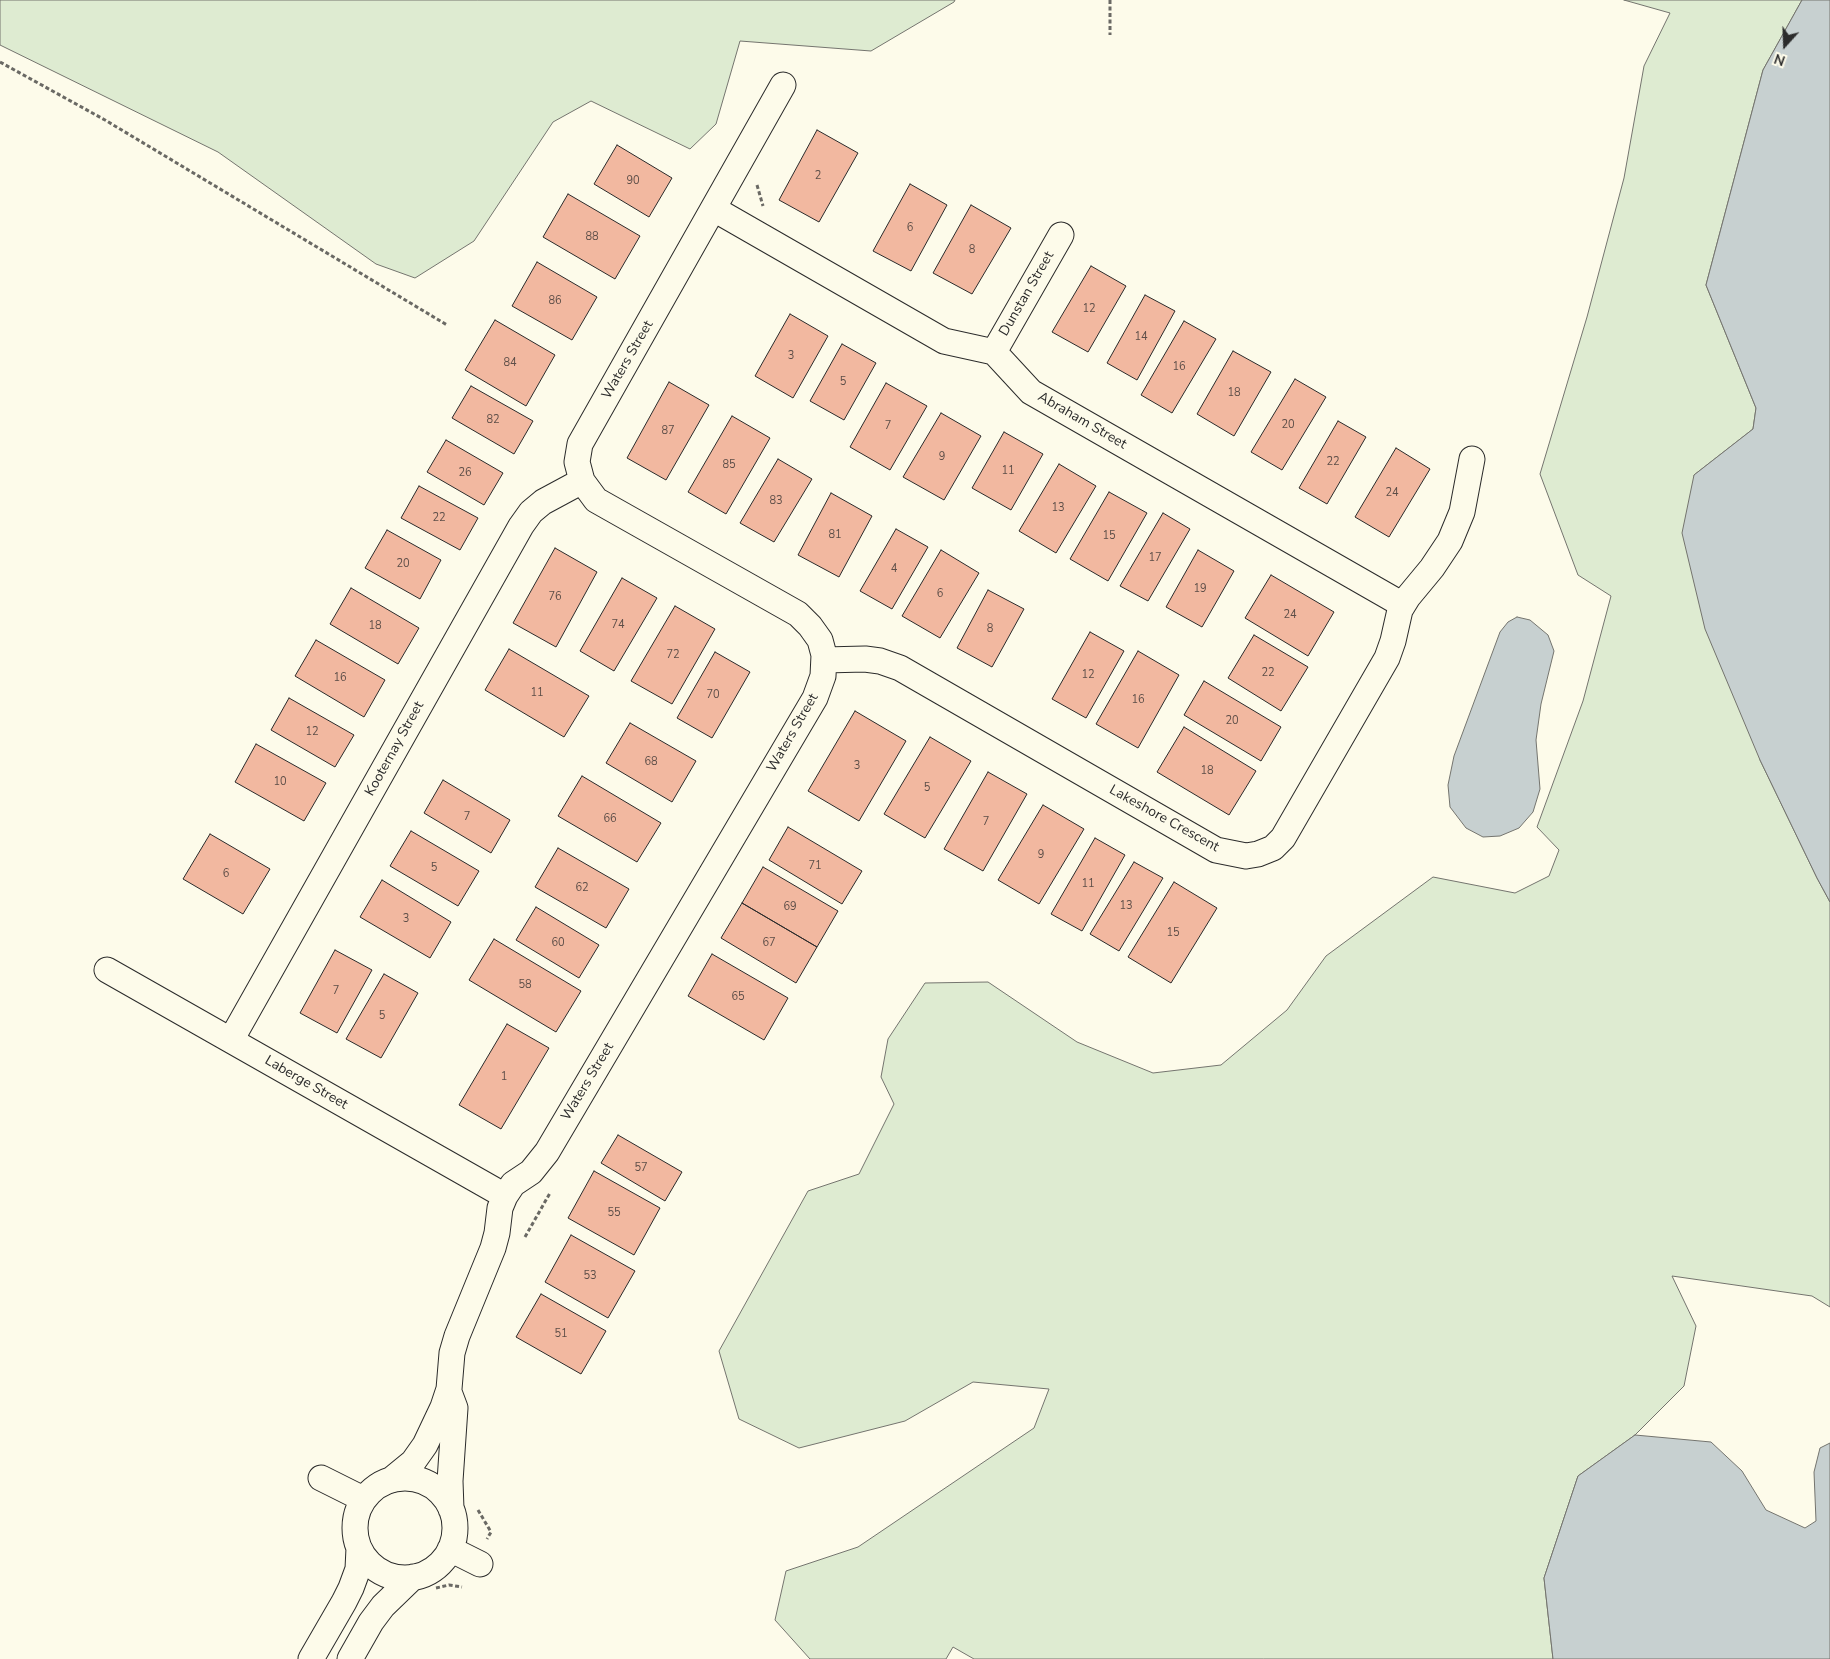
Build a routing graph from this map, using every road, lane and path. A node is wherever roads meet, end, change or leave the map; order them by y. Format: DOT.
graph roads {
  1 [pos="1110,0"];
  2 [pos="1110,35"];
  3 [pos="0,62"];
  4 [pos="783,85"];
  5 [pos="760,177"];
  6 [pos="714,209"];
  7 [pos="752,231"];
  8 [pos="1060,235"];
  9 [pos="447,325"];
  10 [pos="994,352"];
  11 [pos="1472,459"];
  12 [pos="582,481"];
  13 [pos="1403,605"];
  14 [pos="824,660"];
  15 [pos="107,970"];
  16 [pos="231,1040"];
  17 [pos="553,1188"];
  18 [pos="504,1196"];
  19 [pos="524,1240"];
  20 [pos="449,1389"];
  21 [pos="321,1478"];
  22 [pos="390,1480"];
  23 [pos="363,1499"];
  24 [pos="478,1508"];
  25 [pos="451,1510"];
  26 [pos="358,1548"];
  27 [pos="450,1549"];
  28 [pos="478,1563"];
  29 [pos="422,1584"];
  30 [pos="311,1659"];
  31 [pos="350,1659"];
  1 -- 2 [label="path"];
  3 -- 9 [label="path"];
  4 -- 6 [label="street, Waters Street"];
  5 -- 7 [label="path"];
  6 -- 7 [label="street"];
  6 -- 12 [label="street, Waters Street"];
  7 -- 10 [label="street"];
  8 -- 10 [label="street, Dunstan Street"];
  10 -- 13 [label="street, Abraham Street"];
  11 -- 13 [label="street, Lakeshore Crescent"];
  12 -- 14 [label="street, Waters Street"];
  12 -- 16 [label="street, Kooternay Street"];
  13 -- 14 [label="street, Lakeshore Crescent"];
  14 -- 18 [label="street, Waters Street"];
  15 -- 16 [label="street, Laberge Street"];
  16 -- 18 [label="street, Laberge Street"];
  17 -- 19 [label="path"];
  18 -- 20 [label="street"];
  20 -- 22 [label="street"];
  20 -- 25 [label="street"];
  21 -- 23 [label="street"];
  22 -- 23 [label="street"];
  22 -- 25 [label="street"];
  23 -- 26 [label="street"];
  24 -- 28 [label="path"];
  25 -- 27 [label="street"];
  26 -- 29 [label="street"];
  26 -- 30 [label="street"];
  27 -- 28 [label="street"];
  27 -- 29 [label="street"];
  28 -- 29 [label="path"];
  29 -- 31 [label="street"];
}
